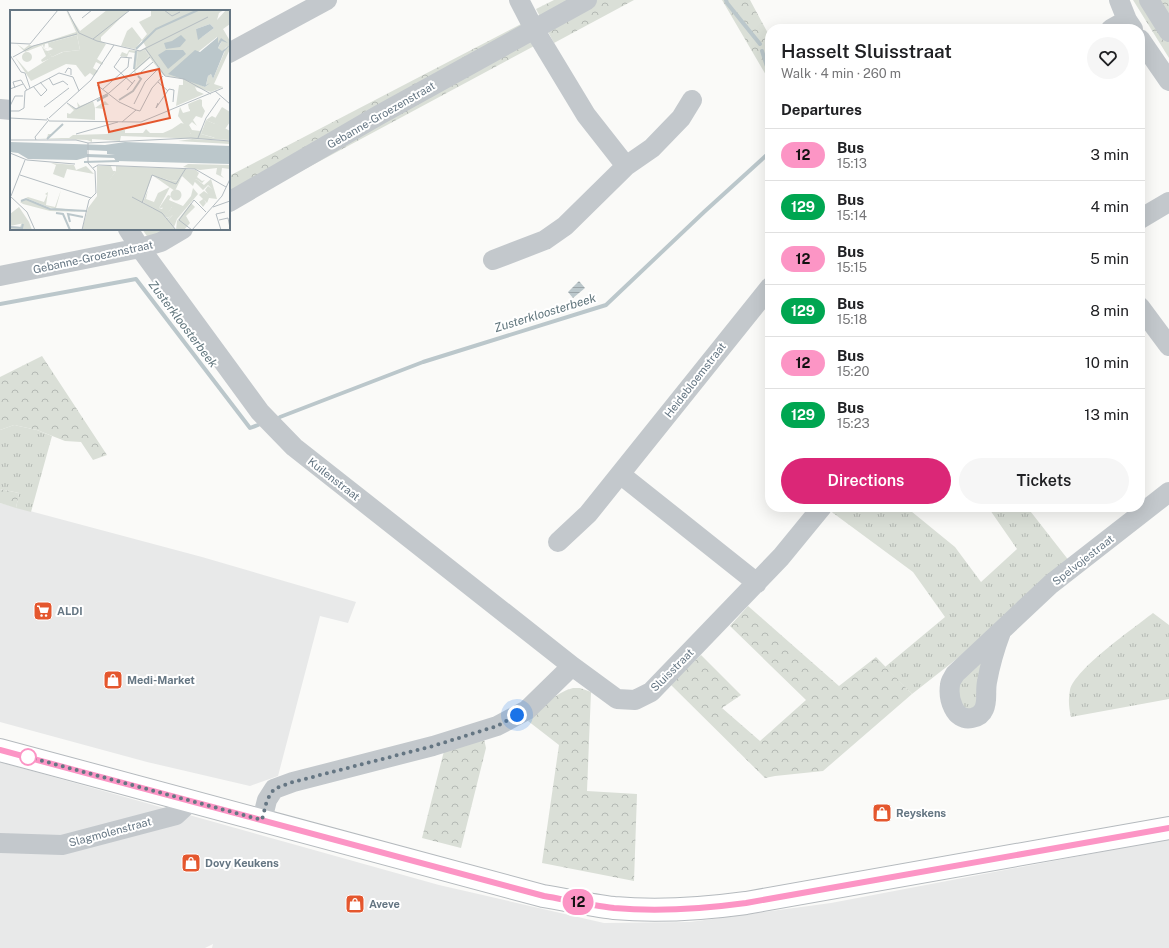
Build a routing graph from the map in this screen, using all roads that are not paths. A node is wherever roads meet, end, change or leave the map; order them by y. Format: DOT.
graph roads {
  1 [pos="327,0"];
  2 [pos="519,0"];
  3 [pos="587,0"];
  4 [pos="1119,0"];
  5 [pos="1150,0"];
  6 [pos="1124,24"];
  7 [pos="534,29"];
  8 [pos="1169,32"];
  9 [pos="1145,45"];
  10 [pos="230,53"];
  11 [pos="1169,81"];
  12 [pos="692,100"];
  13 [pos="0,109"];
  14 [pos="10,110"];
  15 [pos="626,166"];
  16 [pos="230,201"];
  17 [pos="1169,202"];
  18 [pos="1145,216"];
  19 [pos="129,230"];
  20 [pos="181,230"];
  21 [pos="140,248"];
  22 [pos="493,260"];
  23 [pos="0,276"];
  24 [pos="765,293"];
  25 [pos="1145,314"];
  26 [pos="1169,346"];
  27 [pos="620,474"];
  28 [pos="1169,492"];
  29 [pos="1145,511"];
  30 [pos="818,512"];
  31 [pos="1143,512"];
  32 [pos="558,542"];
  33 [pos="756,583"];
  34 [pos="1001,632"];
  35 [pos="572,666"];
  36 [pos="0,750"];
  37 [pos="191,802"];
  38 [pos="262,820"];
  39 [pos="1169,828"];
  40 [pos="0,843"];
  1 -- 10 [label="street"];
  2 -- 7 [label="street"];
  3 -- 7 [label="street, Gebanne-Groezenstraat"];
  4 -- 6 [label="street"];
  5 -- 8 [label="street"];
  7 -- 15 [label="street"];
  7 -- 16 [label="street, Gebanne-Groezenstraat"];
  9 -- 11 [label="street"];
  12 -- 15 [label="street"];
  13 -- 14 [label="street"];
  15 -- 22 [label="street"];
  17 -- 18 [label="street"];
  19 -- 21 [label="street, Kuilenstraat"];
  20 -- 21 [label="street, Gebanne-Groezenstraat"];
  21 -- 23 [label="street, Gebanne-Groezenstraat"];
  21 -- 35 [label="street, Kuilenstraat"];
  24 -- 27 [label="street, Heidebloemstraat"];
  25 -- 26 [label="street"];
  27 -- 32 [label="street, Heidebloemstraat"];
  27 -- 33 [label="street"];
  28 -- 29 [label="street, Spelvojestraat"];
  30 -- 33 [label="street, Sluisstraat"];
  31 -- 34 [label="street, Spelvojestraat"];
  33 -- 35 [label="street, Sluisstraat"];
  35 -- 38 [label="street"];
  36 -- 37 [label="main road"];
  37 -- 38 [label="main road"];
  37 -- 40 [label="street, Slagmolenstraat"];
  38 -- 39 [label="main road"];
}
